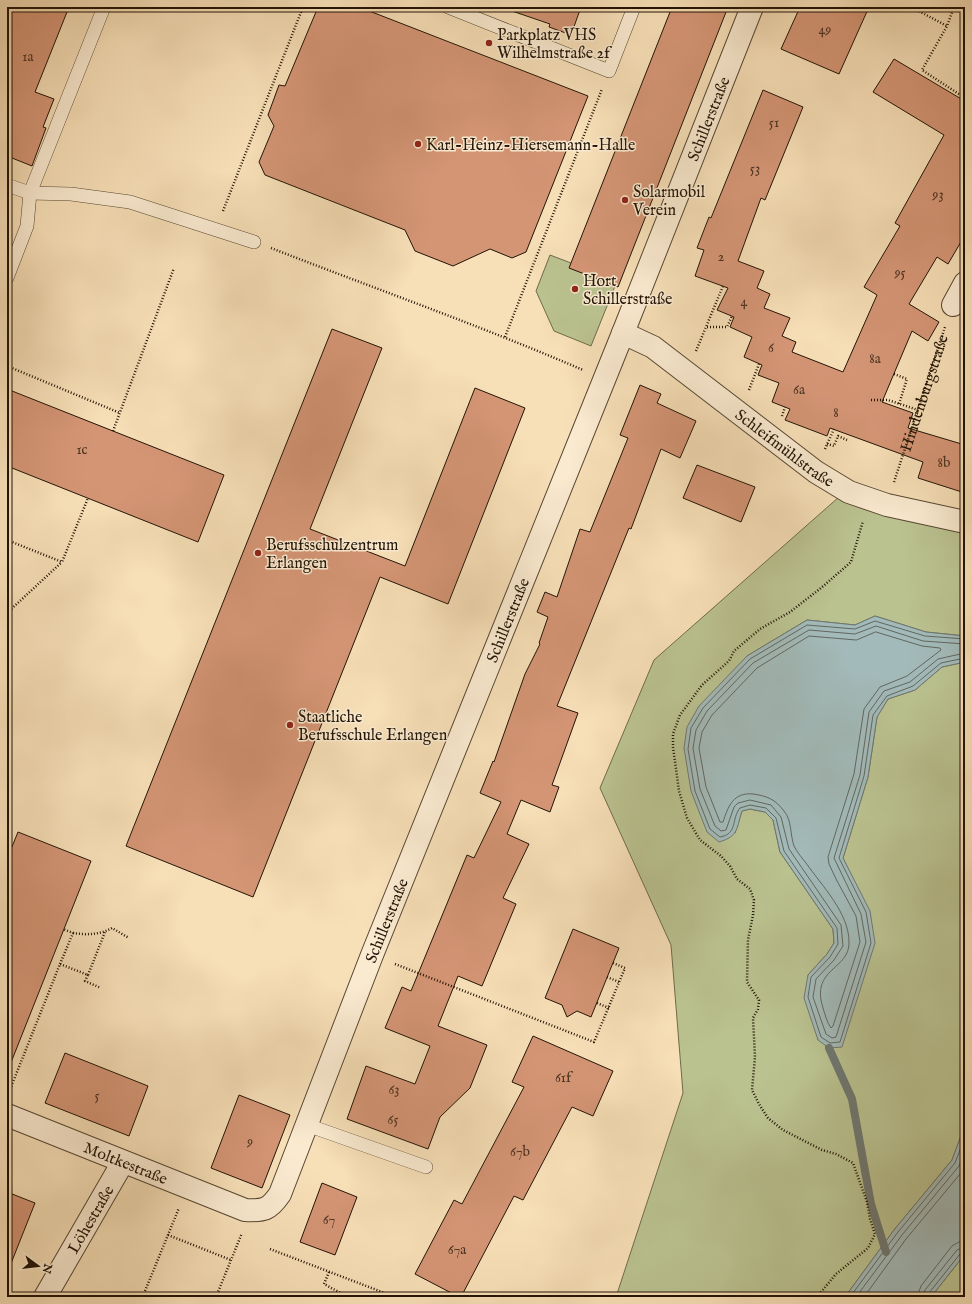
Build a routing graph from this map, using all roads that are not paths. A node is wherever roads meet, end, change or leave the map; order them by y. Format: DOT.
graph roads {
  1 [pos="104,7"];
  2 [pos="448,7"];
  3 [pos="634,7"];
  4 [pos="752,7"];
  5 [pos="462,10"];
  6 [pos="7,185"];
  7 [pos="30,193"];
  8 [pos="254,242"];
  9 [pos="7,278"];
  10 [pos="965,283"];
  11 [pos="953,305"];
  12 [pos="623,332"];
  13 [pos="965,522"];
  14 [pos="7,1115"];
  15 [pos="307,1125"];
  16 [pos="123,1162"];
  17 [pos="426,1167"];
  18 [pos="245,1210"];
  19 [pos="45,1297"];
  1 -- 7 [label="lane"];
  2 -- 5 [label="lane"];
  3 -- 5 [label="lane"];
  4 -- 12 [label="street, Schillerstraße"];
  6 -- 7 [label="lane"];
  7 -- 8 [label="lane"];
  7 -- 9 [label="lane"];
  10 -- 11 [label="street"];
  12 -- 13 [label="street, Schleifmühlstraße"];
  12 -- 15 [label="street, Schillerstraße"];
  14 -- 16 [label="street, Moltkestraße"];
  15 -- 17 [label="lane"];
  15 -- 18 [label="street, Schillerstraße"];
  16 -- 18 [label="street, Moltkestraße"];
  16 -- 19 [label="street, Löhestraße"];
}
